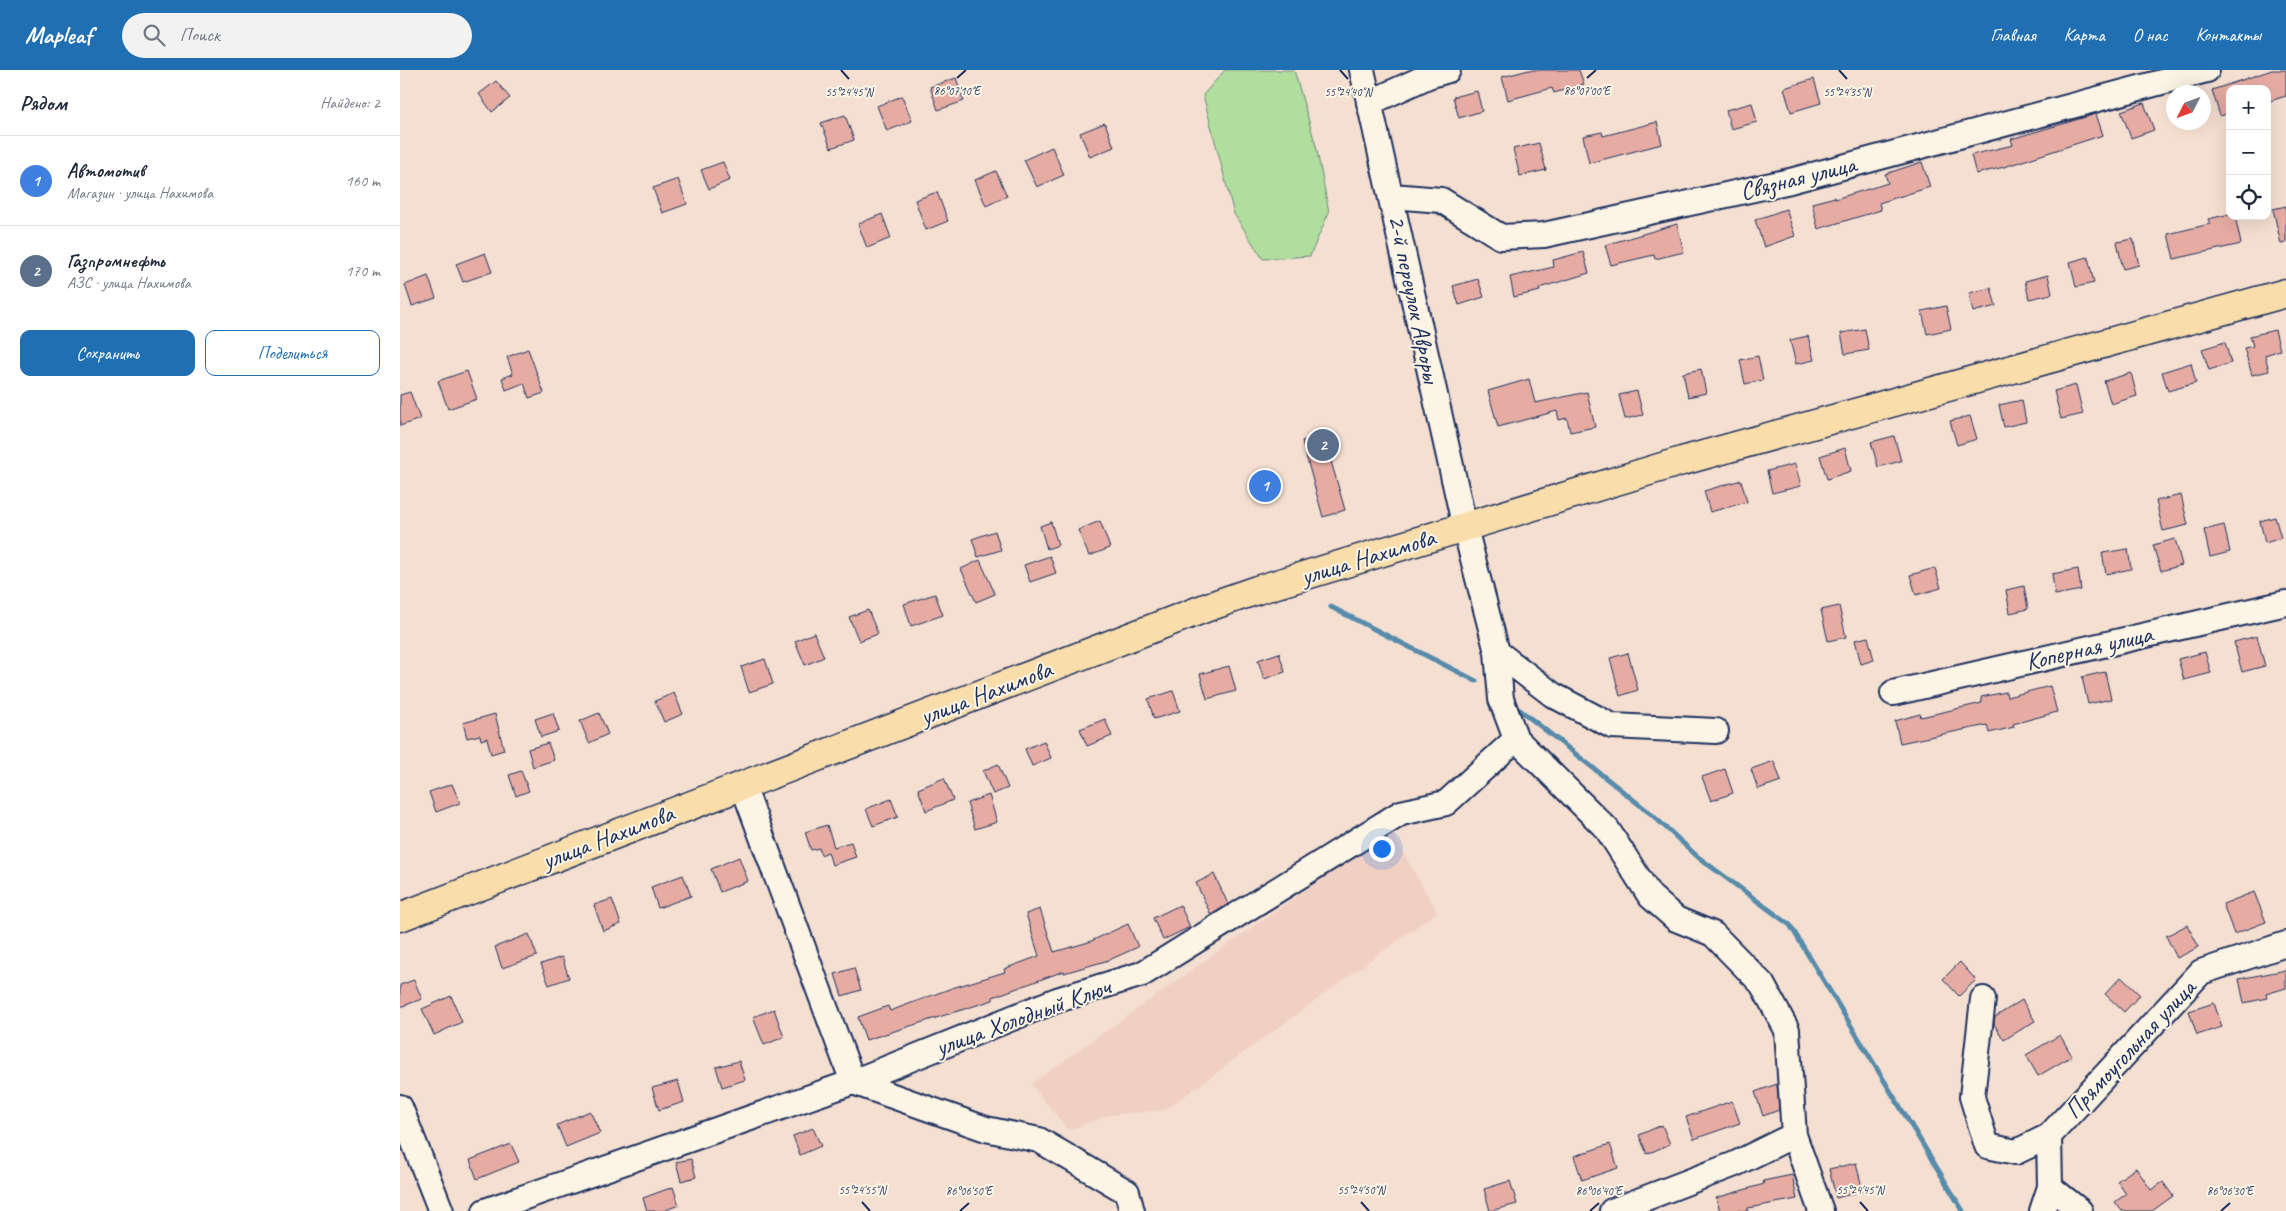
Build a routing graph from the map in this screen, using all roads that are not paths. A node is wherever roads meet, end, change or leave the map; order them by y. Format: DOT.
graph roads {
  1 [pos="1362,70"];
  2 [pos="1448,70"];
  3 [pos="2207,70"];
  4 [pos="1369,103"];
  5 [pos="1392,196"];
  6 [pos="2286,293"];
  7 [pos="1465,528"];
  8 [pos="2286,603"];
  9 [pos="1497,652"];
  10 [pos="1893,693"];
  11 [pos="1716,732"];
  12 [pos="1516,739"];
  13 [pos="743,786"];
  14 [pos="400,917"];
  15 [pos="2286,944"];
  16 [pos="1983,999"];
  17 [pos="853,1082"];
  18 [pos="400,1107"];
  19 [pos="1794,1135"];
  20 [pos="2050,1136"];
  21 [pos="2050,1187"];
  22 [pos="441,1211"];
  23 [pos="484,1211"];
  24 [pos="1132,1211"];
  25 [pos="1612,1211"];
  26 [pos="1821,1211"];
  27 [pos="2042,1211"];
  28 [pos="2080,1211"];
  1 -- 4 [label="street, 2-й переулок Авроры"];
  2 -- 4 [label="street"];
  3 -- 5 [label="street, Связная улица"];
  4 -- 5 [label="street, 2-й переулок Авроры"];
  5 -- 7 [label="street, 2-й переулок Авроры"];
  6 -- 7 [label="main road, улица Нахимова"];
  7 -- 9 [label="street, 2-й переулок Авроры"];
  7 -- 13 [label="main road, улица Нахимова"];
  8 -- 10 [label="street, Коперная улица"];
  9 -- 11 [label="street"];
  9 -- 12 [label="street, 2-й переулок Авроры"];
  12 -- 17 [label="street, улица Холодный Ключ"];
  12 -- 19 [label="street"];
  13 -- 14 [label="main road, улица Нахимова"];
  13 -- 17 [label="street"];
  15 -- 20 [label="street, Прямоугольная улица"];
  16 -- 20 [label="street"];
  17 -- 23 [label="street, улица Холодный Ключ"];
  17 -- 24 [label="street"];
  18 -- 22 [label="street"];
  19 -- 25 [label="street"];
  19 -- 26 [label="street"];
  20 -- 21 [label="street, Прямоугольная улица"];
  21 -- 27 [label="street, Прямоугольная улица"];
  21 -- 28 [label="street"];
}
